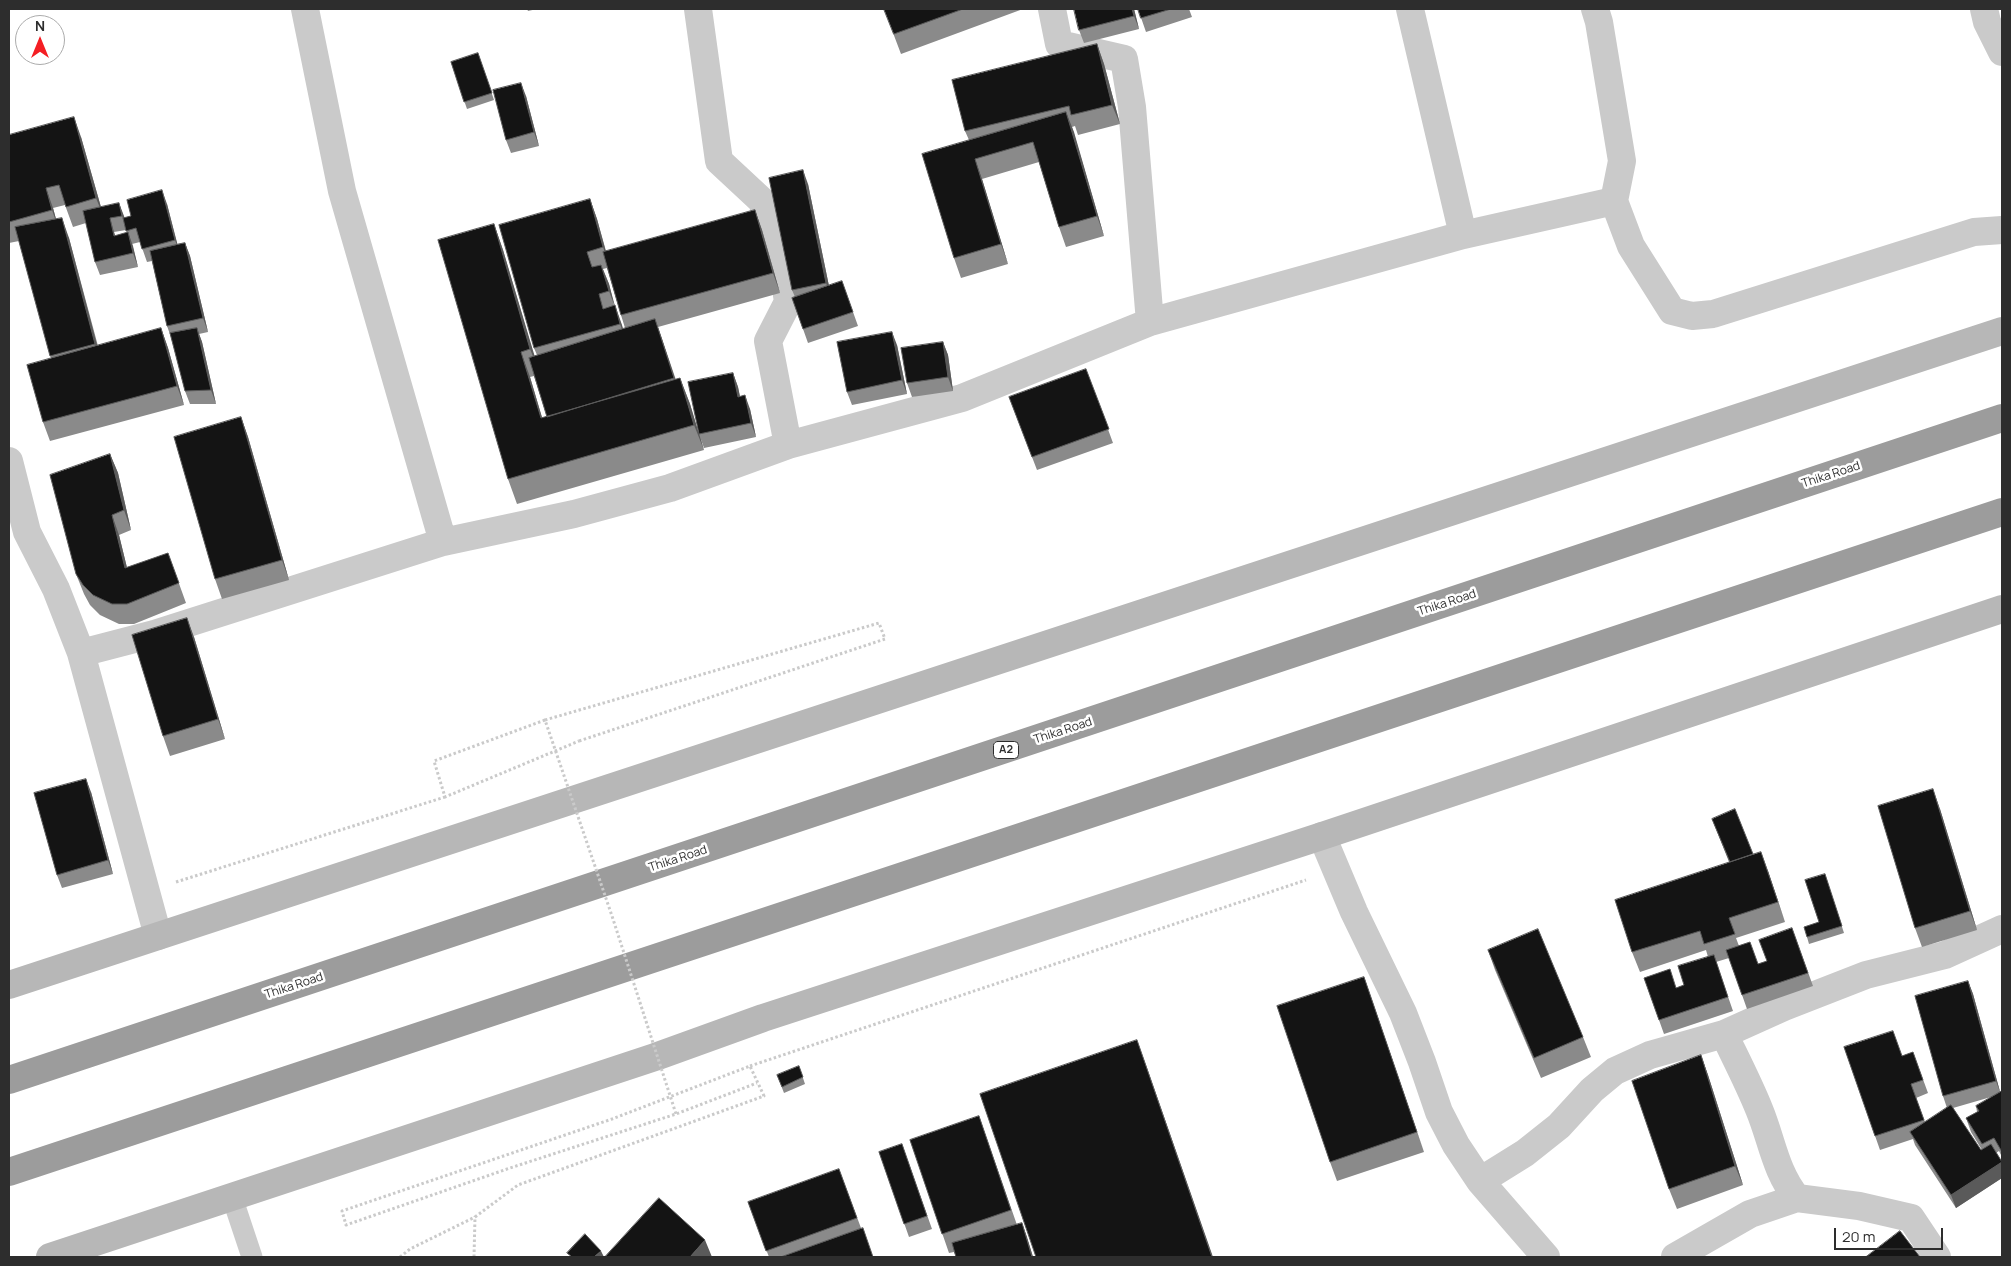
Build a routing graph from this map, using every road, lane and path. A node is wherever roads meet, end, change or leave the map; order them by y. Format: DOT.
graph roads {
  1 [pos="305,9"];
  2 [pos="698,9"];
  3 [pos="1052,9"];
  4 [pos="1410,9"];
  5 [pos="1595,9"];
  6 [pos="1984,9"];
  7 [pos="2002,52"];
  8 [pos="1614,201"];
  9 [pos="2002,230"];
  10 [pos="1463,235"];
  11 [pos="1150,322"];
  12 [pos="2002,331"];
  13 [pos="2002,418"];
  14 [pos="788,445"];
  15 [pos="9,461"];
  16 [pos="2002,512"];
  17 [pos="443,542"];
  18 [pos="2002,609"];
  19 [pos="81,653"];
  20 [pos="545,720"];
  21 [pos="445,797"];
  22 [pos="1322,836"];
  23 [pos="1336,870"];
  24 [pos="146,891"];
  25 [pos="2002,928"];
  26 [pos="158,936"];
  27 [pos="9,986"];
  28 [pos="1724,1034"];
  29 [pos="750,1066"];
  30 [pos="9,1080"];
  31 [pos="758,1083"];
  32 [pos="676,1114"];
  33 [pos="9,1172"];
  34 [pos="1480,1181"];
  35 [pos="232,1197"];
  36 [pos="1797,1198"];
  37 [pos="475,1217"];
  38 [pos="50,1257"];
  39 [pos="252,1257"];
  40 [pos="400,1257"];
  41 [pos="474,1257"];
  42 [pos="1546,1257"];
  43 [pos="1675,1257"];
  44 [pos="1937,1257"];
  1 -- 17 [label="street"];
  2 -- 14 [label="street"];
  3 -- 11 [label="street"];
  4 -- 10 [label="street"];
  5 -- 8 [label="street"];
  6 -- 7 [label="street"];
  8 -- 9 [label="street"];
  8 -- 10 [label="street"];
  10 -- 11 [label="street"];
  11 -- 14 [label="street"];
  12 -- 26 [label="main road"];
  13 -- 30 [label="highway, Thika Road / A2"];
  14 -- 17 [label="street"];
  15 -- 19 [label="street"];
  16 -- 33 [label="highway"];
  17 -- 19 [label="street"];
  18 -- 22 [label="main road"];
  19 -- 24 [label="street"];
  20 -- 21 [label="path"];
  20 -- 21 [label="path, bridge"];
  20 -- 32 [label="path, bridge"];
  21 -- 24 [label="path"];
  22 -- 23 [label="street"];
  22 -- 35 [label="main road"];
  23 -- 29 [label="path"];
  23 -- 34 [label="street"];
  24 -- 26 [label="street"];
  25 -- 28 [label="street"];
  26 -- 27 [label="main road"];
  28 -- 34 [label="street"];
  28 -- 36 [label="street"];
  29 -- 31 [label="path"];
  29 -- 32 [label="path"];
  31 -- 32 [label="path"];
  31 -- 37 [label="path"];
  34 -- 42 [label="street"];
  35 -- 38 [label="main road"];
  35 -- 39 [label="lane"];
  36 -- 43 [label="street"];
  36 -- 44 [label="street"];
  37 -- 40 [label="path"];
  37 -- 41 [label="path"];
}
